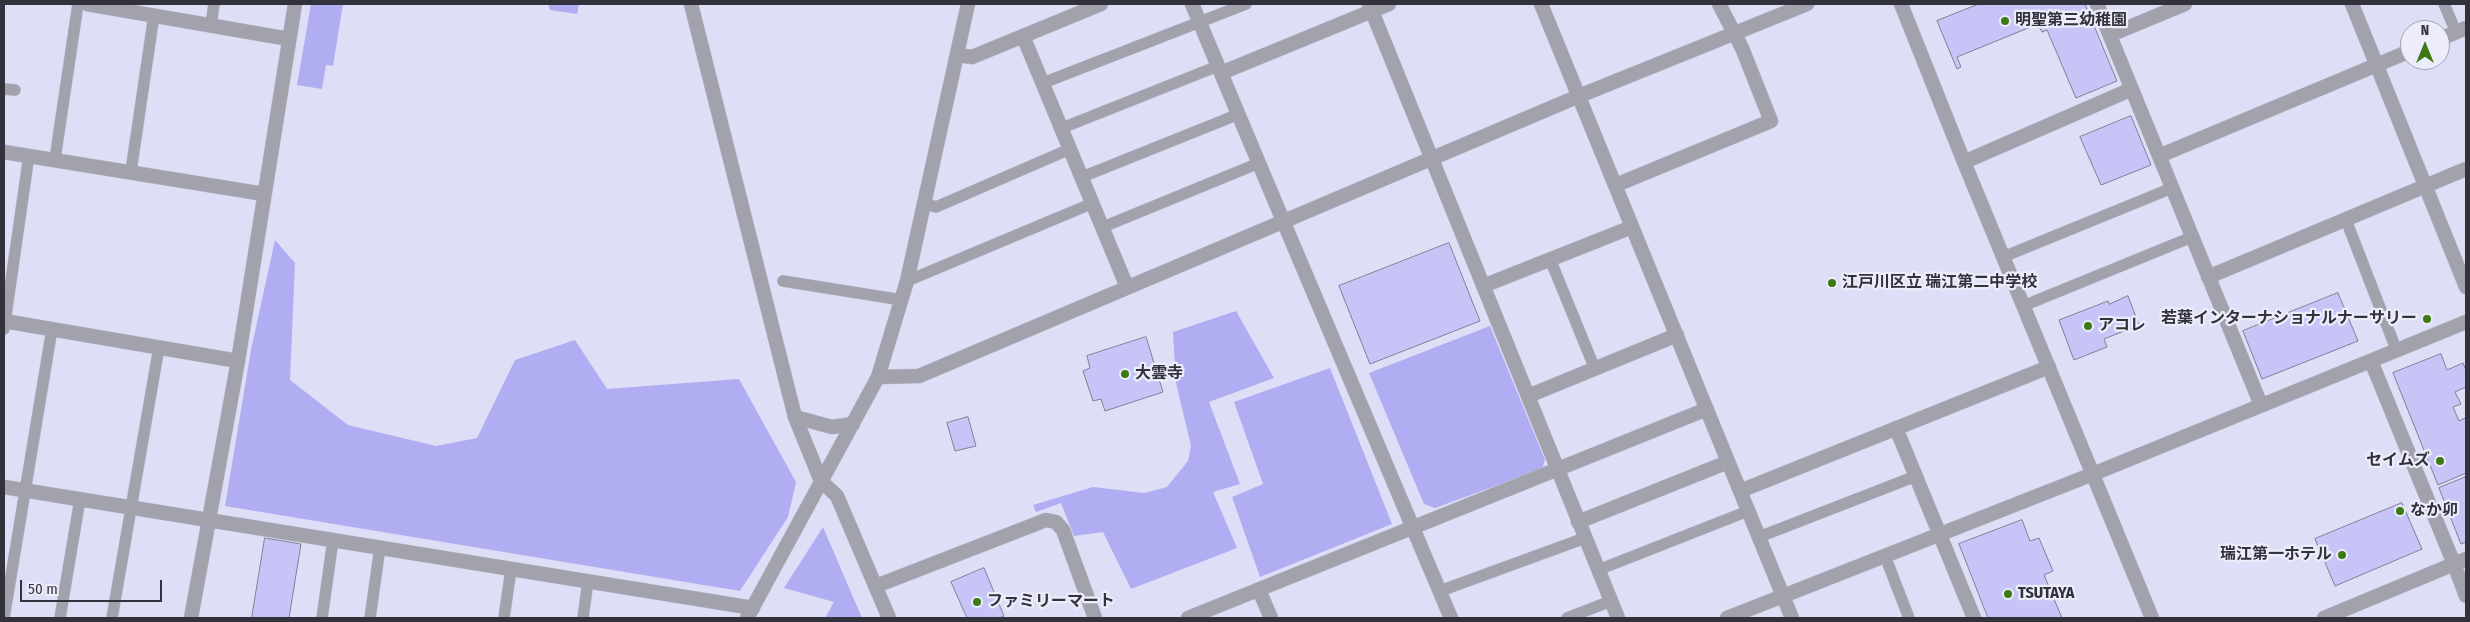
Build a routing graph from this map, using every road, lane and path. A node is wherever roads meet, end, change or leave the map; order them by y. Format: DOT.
graph roads {
  1 [pos="78,4"];
  2 [pos="87,4"];
  3 [pos="214,4"];
  4 [pos="295,4"];
  5 [pos="691,4"];
  6 [pos="968,4"];
  7 [pos="1101,4"];
  8 [pos="1192,4"];
  9 [pos="1246,4"];
  10 [pos="1389,4"];
  11 [pos="1542,4"];
  12 [pos="1720,4"];
  13 [pos="1807,4"];
  14 [pos="1901,4"];
  15 [pos="2097,4"];
  16 [pos="2185,4"];
  17 [pos="2352,4"];
  18 [pos="2444,4"];
  19 [pos="105,5"];
  20 [pos="1370,7"];
  21 [pos="154,15"];
  22 [pos="1200,22"];
  23 [pos="211,25"];
  24 [pos="2461,30"];
  25 [pos="1733,33"];
  26 [pos="2110,35"];
  27 [pos="1024,36"];
  28 [pos="289,39"];
  29 [pos="958,55"];
  30 [pos="2400,55"];
  31 [pos="2376,65"];
  32 [pos="1220,69"];
  33 [pos="1043,83"];
  34 [pos="2132,89"];
  35 [pos="1579,96"];
  36 [pos="1239,114"];
  37 [pos="1062,128"];
  38 [pos="1070,149"];
  39 [pos="4,152"];
  40 [pos="29,155"];
  41 [pos="2159,156"];
  42 [pos="55,159"];
  43 [pos="1431,160"];
  44 [pos="1964,162"];
  45 [pos="1259,163"];
  46 [pos="2466,169"];
  47 [pos="131,172"];
  48 [pos="1082,177"];
  49 [pos="1616,186"];
  50 [pos="2426,186"];
  51 [pos="2172,188"];
  52 [pos="264,194"];
  53 [pos="924,202"];
  54 [pos="1093,203"];
  55 [pos="2346,220"];
  56 [pos="1284,222"];
  57 [pos="1102,227"];
  58 [pos="1632,227"];
  59 [pos="2192,237"];
  60 [pos="2003,257"];
  61 [pos="1550,259"];
  62 [pos="2208,277"];
  63 [pos="782,281"];
  64 [pos="907,281"];
  65 [pos="1483,286"];
  66 [pos="2466,286"];
  67 [pos="1127,287"];
  68 [pos="902,300"];
  69 [pos="2023,306"];
  70 [pos="2466,322"];
  71 [pos="4,324"];
  72 [pos="52,329"];
  73 [pos="1677,335"];
  74 [pos="159,347"];
  75 [pos="2396,349"];
  76 [pos="238,361"];
  77 [pos="2371,361"];
  78 [pos="2049,367"];
  79 [pos="1595,369"];
  80 [pos="878,378"];
  81 [pos="1528,396"];
  82 [pos="2261,405"];
  83 [pos="1707,410"];
  84 [pos="795,417"];
  85 [pos="853,424"];
  86 [pos="1896,428"];
  87 [pos="1728,462"];
  88 [pos="1557,470"];
  89 [pos="2093,474"];
  90 [pos="1916,476"];
  91 [pos="821,481"];
  92 [pos="4,486"];
  93 [pos="25,490"];
  94 [pos="1740,491"];
  95 [pos="80,499"];
  96 [pos="132,507"];
  97 [pos="1748,511"];
  98 [pos="209,520"];
  99 [pos="1578,522"];
  100 [pos="1414,529"];
  101 [pos="1939,534"];
  102 [pos="1759,537"];
  103 [pos="1585,538"];
  104 [pos="333,540"];
  105 [pos="380,547"];
  106 [pos="1885,556"];
  107 [pos="2460,562"];
  108 [pos="511,569"];
  109 [pos="1598,570"];
  110 [pos="588,581"];
  111 [pos="876,586"];
  112 [pos="1260,590"];
  113 [pos="1440,591"];
  114 [pos="1783,596"];
  115 [pos="2466,596"];
  116 [pos="1611,601"];
  117 [pos="750,613"];
  118 [pos="1446,617"];
  119 [pos="4,618"];
  120 [pos="60,618"];
  121 [pos="112,618"];
  122 [pos="191,618"];
  123 [pos="322,618"];
  124 [pos="370,618"];
  125 [pos="504,618"];
  126 [pos="583,618"];
  127 [pos="889,618"];
  128 [pos="1095,618"];
  129 [pos="1188,618"];
  130 [pos="1271,618"];
  131 [pos="1567,618"];
  132 [pos="1618,618"];
  133 [pos="1727,618"];
  134 [pos="1792,618"];
  135 [pos="1909,618"];
  136 [pos="1974,618"];
  137 [pos="2152,618"];
  138 [pos="2324,618"];
  1 -- 42 [label="lane"];
  2 -- 19 [label="street"];
  3 -- 23 [label="lane"];
  4 -- 28 [label="street"];
  5 -- 84 [label="street"];
  6 -- 29 [label="street"];
  7 -- 27 [label="street"];
  8 -- 22 [label="street"];
  9 -- 22 [label="lane"];
  10 -- 20 [label="street"];
  11 -- 35 [label="street"];
  12 -- 25 [label="street"];
  13 -- 25 [label="street"];
  14 -- 44 [label="street"];
  15 -- 26 [label="street"];
  16 -- 26 [label="street"];
  17 -- 31 [label="street"];
  18 -- 24 [label="lane"];
  19 -- 21 [label="street"];
  20 -- 32 [label="street"];
  20 -- 43 [label="street"];
  21 -- 23 [label="street"];
  21 -- 47 [label="lane"];
  22 -- 32 [label="street"];
  22 -- 33 [label="lane"];
  23 -- 28 [label="street"];
  25 -- 35 [label="street"];
  25 -- 49 [label="street"];
  26 -- 34 [label="street"];
  27 -- 29 [label="street"];
  27 -- 33 [label="street"];
  28 -- 52 [label="street"];
  29 -- 53 [label="street"];
  30 -- 31 [label="street"];
  31 -- 41 [label="street"];
  31 -- 50 [label="street"];
  32 -- 36 [label="street"];
  32 -- 37 [label="lane"];
  33 -- 37 [label="street"];
  34 -- 41 [label="street"];
  34 -- 44 [label="street"];
  35 -- 43 [label="street"];
  35 -- 49 [label="street"];
  36 -- 45 [label="street"];
  36 -- 48 [label="lane"];
  37 -- 38 [label="street"];
  38 -- 48 [label="street"];
  38 -- 53 [label="lane"];
  39 -- 40 [label="street"];
  40 -- 42 [label="street"];
  40 -- 71 [label="lane"];
  41 -- 51 [label="street"];
  42 -- 47 [label="street"];
  43 -- 56 [label="street"];
  43 -- 65 [label="street"];
  44 -- 60 [label="street"];
  45 -- 56 [label="street"];
  45 -- 57 [label="lane"];
  46 -- 50 [label="street"];
  47 -- 52 [label="street"];
  48 -- 54 [label="street"];
  49 -- 58 [label="street"];
  50 -- 55 [label="street"];
  50 -- 66 [label="street"];
  51 -- 59 [label="street"];
  51 -- 60 [label="lane"];
  52 -- 76 [label="street"];
  53 -- 64 [label="street"];
  54 -- 57 [label="street"];
  54 -- 64 [label="lane"];
  55 -- 62 [label="street"];
  55 -- 75 [label="lane"];
  56 -- 67 [label="street"];
  56 -- 100 [label="street"];
  57 -- 67 [label="street"];
  58 -- 61 [label="street"];
  58 -- 73 [label="street"];
  59 -- 62 [label="street"];
  59 -- 69 [label="lane"];
  60 -- 69 [label="street"];
  61 -- 65 [label="street"];
  61 -- 79 [label="lane"];
  62 -- 82 [label="street"];
  63 -- 68 [label="lane"];
  64 -- 68 [label="street"];
  65 -- 81 [label="street"];
  67 -- 80 [label="street"];
  68 -- 80 [label="street"];
  69 -- 78 [label="street"];
  70 -- 75 [label="street"];
  71 -- 72 [label="street"];
  72 -- 74 [label="street"];
  72 -- 93 [label="lane"];
  73 -- 79 [label="street"];
  73 -- 83 [label="street"];
  74 -- 76 [label="street"];
  74 -- 96 [label="lane"];
  75 -- 77 [label="street"];
  76 -- 98 [label="street"];
  77 -- 82 [label="street"];
  77 -- 107 [label="street"];
  78 -- 86 [label="street"];
  78 -- 89 [label="street"];
  79 -- 81 [label="street"];
  80 -- 85 [label="street"];
  81 -- 88 [label="street"];
  82 -- 89 [label="street"];
  83 -- 87 [label="street"];
  83 -- 88 [label="street"];
  84 -- 85 [label="street"];
  84 -- 91 [label="street"];
  85 -- 91 [label="street"];
  86 -- 90 [label="street"];
  86 -- 94 [label="street"];
  87 -- 94 [label="street"];
  87 -- 99 [label="street"];
  88 -- 99 [label="street"];
  88 -- 100 [label="street"];
  89 -- 101 [label="street"];
  89 -- 137 [label="street"];
  90 -- 101 [label="street"];
  90 -- 102 [label="lane"];
  91 -- 111 [label="street"];
  91 -- 117 [label="street"];
  92 -- 93 [label="street"];
  93 -- 95 [label="street"];
  93 -- 119 [label="lane"];
  94 -- 97 [label="street"];
  95 -- 96 [label="street"];
  95 -- 120 [label="lane"];
  96 -- 98 [label="street"];
  96 -- 121 [label="lane"];
  97 -- 102 [label="street"];
  97 -- 109 [label="lane"];
  98 -- 104 [label="street"];
  98 -- 122 [label="street"];
  99 -- 103 [label="street"];
  100 -- 112 [label="street"];
  100 -- 113 [label="street"];
  101 -- 106 [label="street"];
  101 -- 136 [label="street"];
  102 -- 114 [label="street"];
  103 -- 109 [label="street"];
  103 -- 113 [label="lane"];
  104 -- 105 [label="street"];
  104 -- 123 [label="lane"];
  105 -- 108 [label="street"];
  105 -- 124 [label="lane"];
  106 -- 114 [label="street"];
  106 -- 135 [label="lane"];
  107 -- 115 [label="street"];
  107 -- 138 [label="street"];
  108 -- 110 [label="street"];
  108 -- 125 [label="lane"];
  109 -- 116 [label="street"];
  110 -- 117 [label="street"];
  110 -- 126 [label="lane"];
  111 -- 127 [label="street"];
  111 -- 128 [label="street"];
  112 -- 129 [label="street"];
  112 -- 130 [label="street"];
  113 -- 118 [label="street"];
  114 -- 133 [label="street"];
  114 -- 134 [label="street"];
  116 -- 131 [label="lane"];
  116 -- 132 [label="street"];
}
